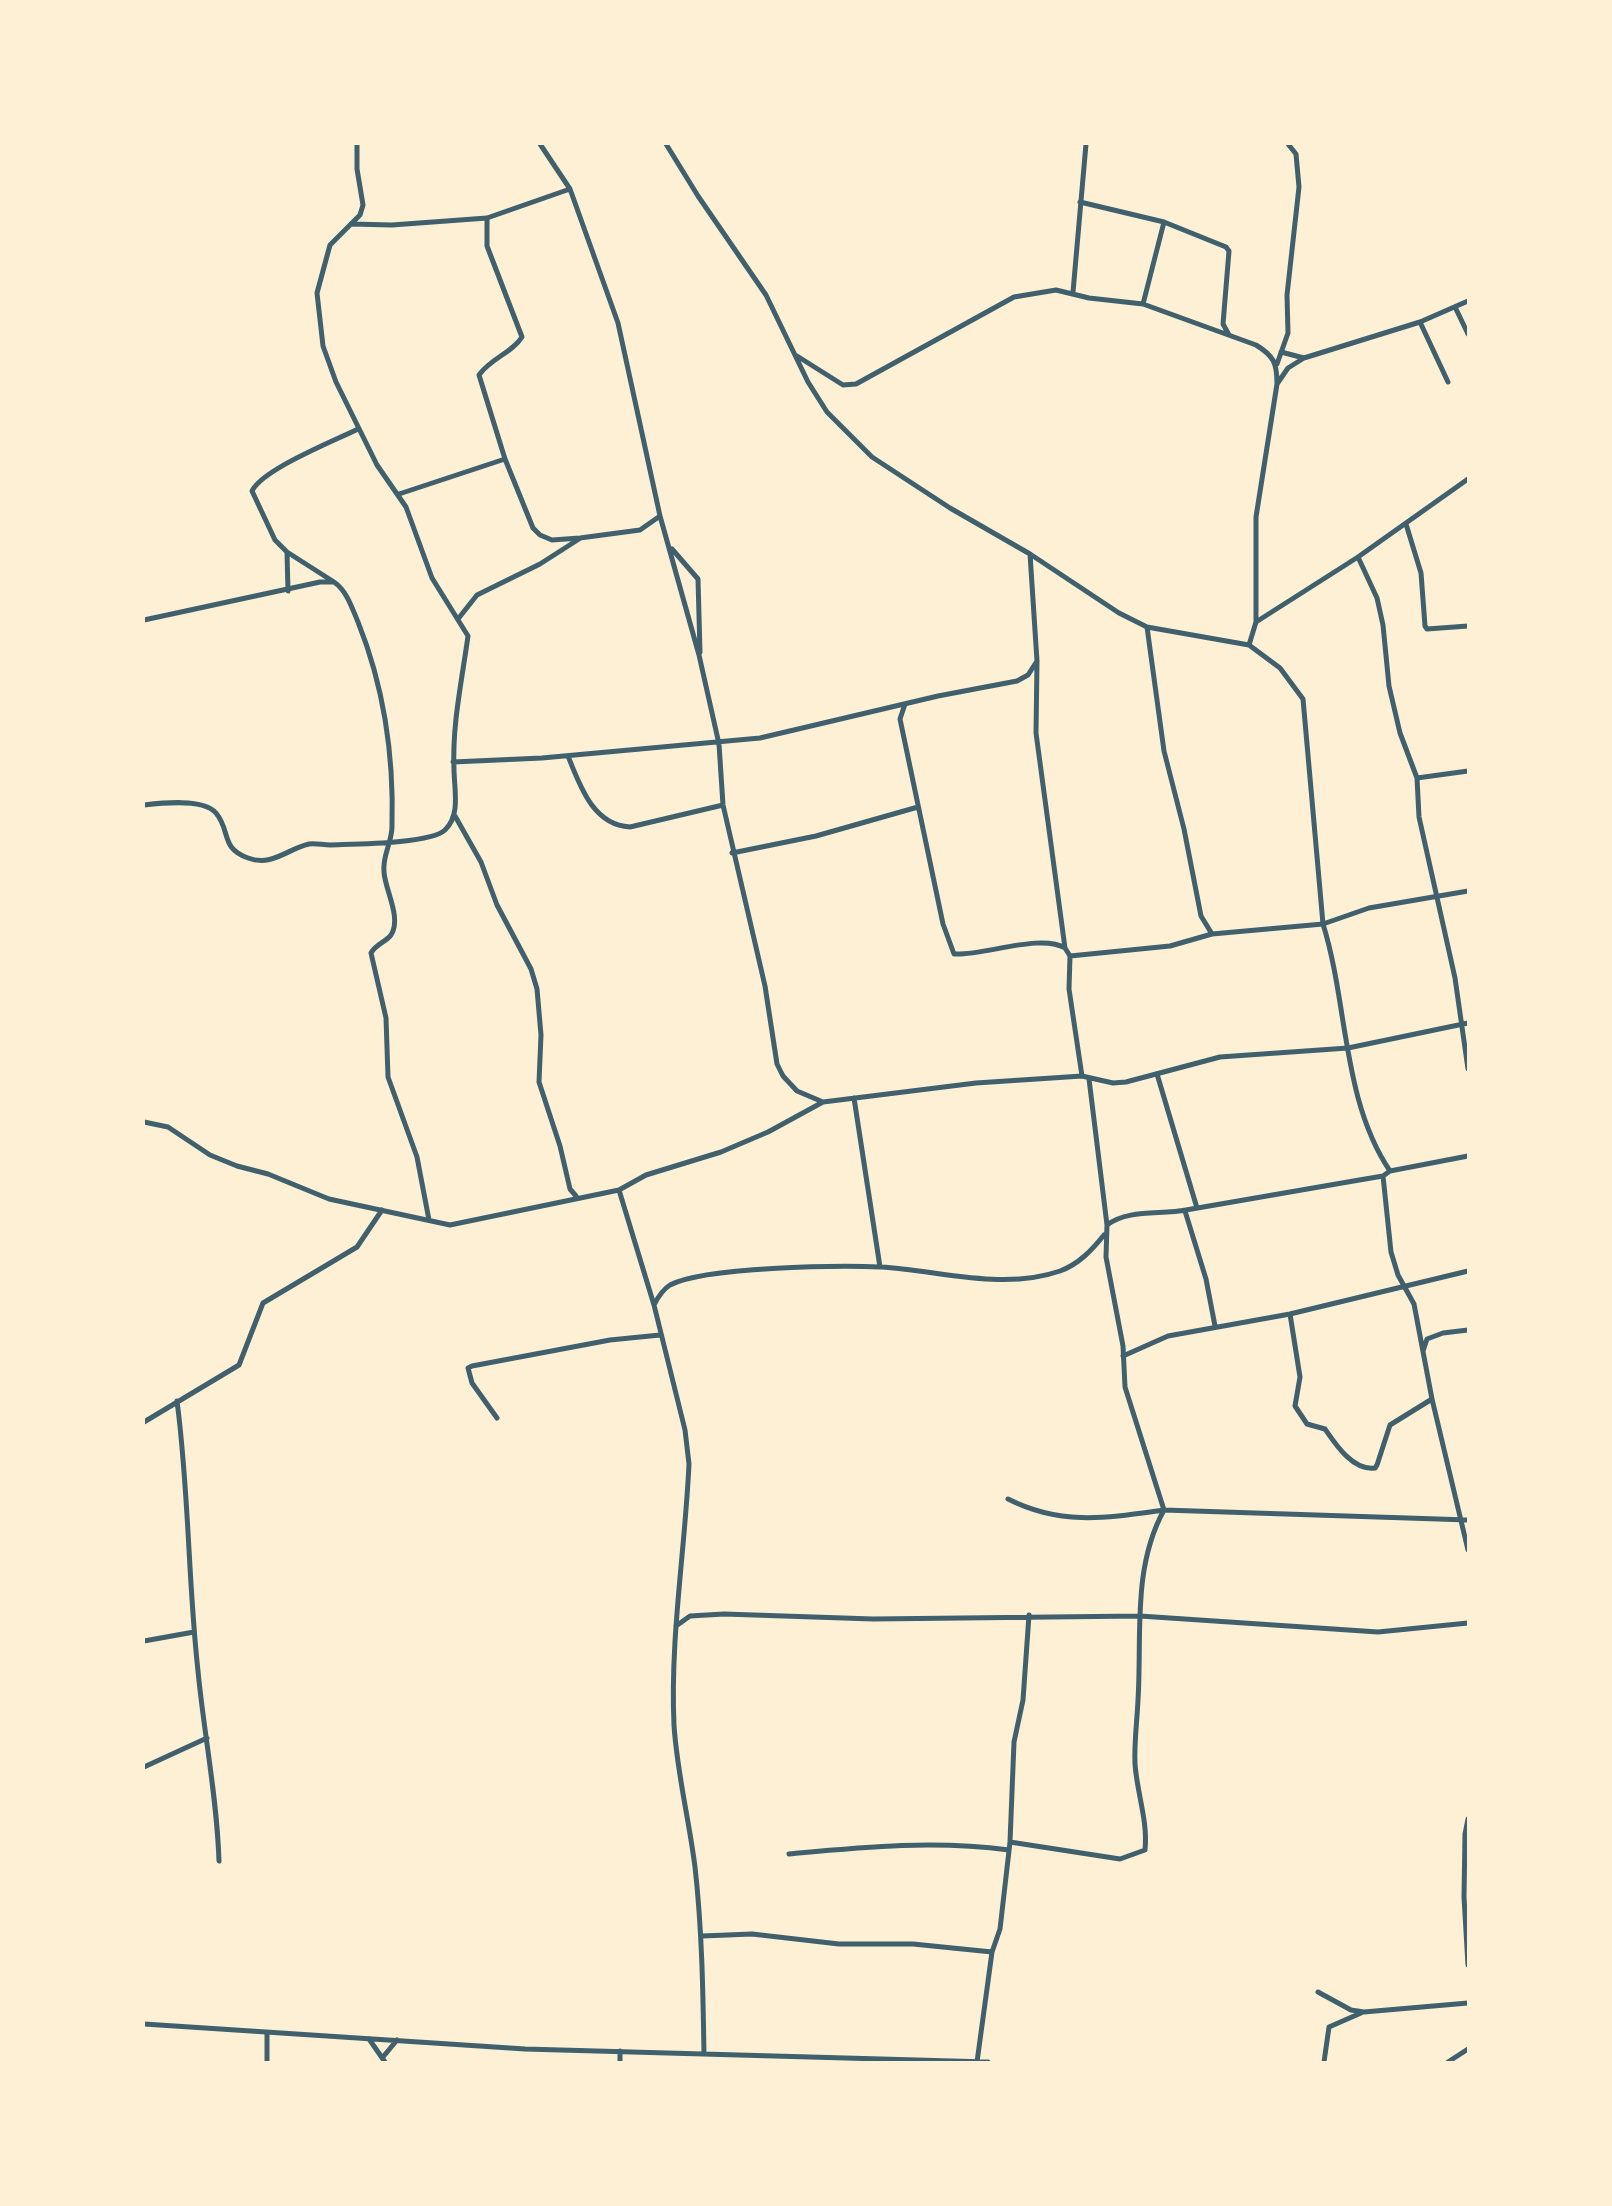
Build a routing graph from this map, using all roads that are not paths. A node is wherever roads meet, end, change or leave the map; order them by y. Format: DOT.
graph roads {
  1 [pos="357,144"];
  2 [pos="540,144"];
  3 [pos="666,144"];
  4 [pos="1086,144"];
  5 [pos="1288,144"];
  6 [pos="570,189"];
  7 [pos="1080,202"];
  8 [pos="487,218"];
  9 [pos="1164,222"];
  10 [pos="351,224"];
  11 [pos="1073,292"];
  12 [pos="1468,301"];
  13 [pos="1143,304"];
  14 [pos="1456,309"];
  15 [pos="1420,322"];
  16 [pos="1468,334"];
  17 [pos="1229,335"];
  18 [pos="1281,352"];
  19 [pos="797,356"];
  20 [pos="1304,358"];
  21 [pos="1277,364"];
  22 [pos="1448,382"];
  23 [pos="1277,384"];
  24 [pos="358,429"];
  25 [pos="505,459"];
  26 [pos="1468,479"];
  27 [pos="399,494"];
  28 [pos="660,516"];
  29 [pos="1406,524"];
  30 [pos="580,538"];
  31 [pos="669,546"];
  32 [pos="287,552"];
  33 [pos="1030,554"];
  34 [pos="1358,558"];
  35 [pos="334,582"];
  36 [pos="288,591"];
  37 [pos="458,619"];
  38 [pos="144,620"];
  39 [pos="1256,622"];
  40 [pos="1468,626"];
  41 [pos="1147,627"];
  42 [pos="1249,645"];
  43 [pos="699,655"];
  44 [pos="1037,661"];
  45 [pos="905,704"];
  46 [pos="889,707"];
  47 [pos="900,719"];
  48 [pos="719,744"];
  49 [pos="568,756"];
  50 [pos="453,762"];
  51 [pos="1468,771"];
  52 [pos="1417,778"];
  53 [pos="144,804"];
  54 [pos="723,806"];
  55 [pos="918,807"];
  56 [pos="455,816"];
  57 [pos="392,844"];
  58 [pos="732,853"];
  59 [pos="1468,891"];
  60 [pos="1438,898"];
  61 [pos="1323,924"];
  62 [pos="1212,934"];
  63 [pos="1065,948"];
  64 [pos="1070,956"];
  65 [pos="1466,1023"];
  66 [pos="1348,1048"];
  67 [pos="1468,1069"];
  68 [pos="1157,1074"];
  69 [pos="1082,1076"];
  70 [pos="1089,1079"];
  71 [pos="854,1098"];
  72 [pos="824,1102"];
  73 [pos="144,1122"];
  74 [pos="1468,1156"];
  75 [pos="1390,1171"];
  76 [pos="1383,1176"];
  77 [pos="619,1190"];
  78 [pos="576,1196"];
  79 [pos="1197,1208"];
  80 [pos="382,1210"];
  81 [pos="1185,1210"];
  82 [pos="429,1220"];
  83 [pos="1107,1225"];
  84 [pos="1104,1235"];
  85 [pos="880,1267"];
  86 [pos="1468,1271"];
  87 [pos="1405,1288"];
  88 [pos="654,1305"];
  89 [pos="1290,1314"];
  90 [pos="1215,1326"];
  91 [pos="1468,1330"];
  92 [pos="660,1335"];
  93 [pos="1423,1354"];
  94 [pos="1123,1356"];
  95 [pos="1432,1399"];
  96 [pos="177,1401"];
  97 [pos="497,1418"];
  98 [pos="144,1422"];
  99 [pos="1008,1499"];
  100 [pos="1164,1510"];
  101 [pos="1465,1520"];
  102 [pos="1468,1550"];
  103 [pos="677,1612"];
  104 [pos="1029,1615"];
  105 [pos="690,1616"];
  106 [pos="1140,1616"];
  107 [pos="1468,1623"];
  108 [pos="676,1626"];
  109 [pos="194,1632"];
  110 [pos="144,1641"];
  111 [pos="207,1738"];
  112 [pos="144,1767"];
  113 [pos="1468,1819"];
  114 [pos="1010,1842"];
  115 [pos="1009,1850"];
  116 [pos="789,1854"];
  117 [pos="219,1861"];
  118 [pos="702,1936"];
  119 [pos="992,1952"];
  120 [pos="1468,1965"];
  121 [pos="1318,1992"];
  122 [pos="1468,2003"];
  123 [pos="1364,2012"];
  124 [pos="144,2024"];
  125 [pos="267,2033"];
  126 [pos="369,2039"];
  127 [pos="397,2040"];
  128 [pos="1468,2049"];
  129 [pos="620,2052"];
  130 [pos="704,2054"];
  131 [pos="384,2060"];
  132 [pos="977,2062"];
  133 [pos="267,2063"];
  134 [pos="620,2063"];
  135 [pos="988,2063"];
  136 [pos="1324,2063"];
  137 [pos="1448,2063"];
  1 -- 10 [label="street"];
  2 -- 6 [label="street"];
  3 -- 19 [label="street"];
  4 -- 7 [label="street"];
  5 -- 18 [label="street"];
  6 -- 8 [label="street"];
  6 -- 28 [label="street"];
  7 -- 9 [label="street"];
  7 -- 11 [label="street"];
  8 -- 10 [label="street"];
  8 -- 25 [label="street"];
  9 -- 13 [label="street"];
  9 -- 17 [label="street"];
  10 -- 24 [label="street"];
  11 -- 13 [label="street"];
  11 -- 19 [label="street"];
  12 -- 14 [label="street"];
  13 -- 17 [label="street"];
  14 -- 15 [label="street"];
  14 -- 16 [label="street"];
  15 -- 20 [label="street"];
  15 -- 22 [label="street"];
  17 -- 21 [label="street"];
  18 -- 20 [label="street"];
  18 -- 21 [label="street"];
  19 -- 33 [label="street"];
  20 -- 23 [label="street"];
  21 -- 23 [label="street"];
  23 -- 39 [label="street"];
  24 -- 27 [label="street"];
  24 -- 32 [label="street"];
  25 -- 27 [label="street"];
  25 -- 30 [label="street"];
  26 -- 29 [label="street"];
  27 -- 37 [label="street"];
  28 -- 30 [label="street"];
  28 -- 31 [label="street"];
  29 -- 34 [label="street"];
  29 -- 40 [label="street"];
  30 -- 37 [label="street"];
  31 -- 43 [label="street"];
  31 -- 43 [label="street"];
  32 -- 35 [label="street"];
  32 -- 36 [label="street"];
  33 -- 41 [label="street"];
  33 -- 44 [label="street"];
  34 -- 39 [label="street"];
  34 -- 52 [label="street"];
  35 -- 36 [label="street"];
  35 -- 57 [label="street"];
  36 -- 38 [label="street"];
  37 -- 50 [label="street"];
  39 -- 42 [label="street"];
  41 -- 42 [label="street"];
  41 -- 62 [label="street"];
  42 -- 61 [label="street"];
  43 -- 48 [label="street"];
  44 -- 45 [label="street"];
  44 -- 63 [label="street"];
  45 -- 46 [label="street"];
  45 -- 47 [label="street"];
  46 -- 47 [label="street"];
  46 -- 48 [label="street"];
  47 -- 55 [label="street"];
  48 -- 49 [label="street"];
  48 -- 54 [label="street"];
  49 -- 50 [label="street"];
  49 -- 54 [label="street"];
  50 -- 56 [label="street"];
  51 -- 52 [label="street"];
  52 -- 60 [label="street"];
  53 -- 57 [label="street"];
  54 -- 58 [label="street"];
  55 -- 58 [label="street"];
  55 -- 63 [label="street"];
  56 -- 57 [label="street"];
  56 -- 78 [label="street"];
  57 -- 82 [label="street"];
  58 -- 72 [label="street"];
  59 -- 60 [label="street"];
  60 -- 61 [label="street"];
  60 -- 65 [label="street"];
  61 -- 62 [label="street"];
  61 -- 66 [label="street"];
  62 -- 64 [label="street"];
  63 -- 64 [label="street"];
  64 -- 69 [label="street"];
  65 -- 66 [label="street"];
  65 -- 67 [label="street"];
  66 -- 68 [label="street"];
  66 -- 75 [label="street"];
  68 -- 70 [label="street"];
  68 -- 79 [label="street"];
  69 -- 70 [label="street"];
  69 -- 71 [label="street"];
  70 -- 83 [label="street"];
  71 -- 72 [label="street"];
  71 -- 85 [label="street"];
  72 -- 77 [label="street"];
  73 -- 80 [label="street"];
  74 -- 75 [label="street"];
  75 -- 76 [label="street"];
  76 -- 79 [label="street"];
  76 -- 87 [label="street"];
  77 -- 78 [label="street"];
  77 -- 88 [label="street"];
  78 -- 82 [label="street"];
  79 -- 81 [label="street"];
  80 -- 82 [label="street"];
  80 -- 96 [label="street"];
  81 -- 83 [label="street"];
  81 -- 90 [label="street"];
  83 -- 84 [label="street"];
  84 -- 85 [label="street"];
  84 -- 94 [label="street"];
  85 -- 88 [label="street"];
  86 -- 87 [label="street"];
  87 -- 89 [label="street"];
  87 -- 93 [label="street"];
  88 -- 92 [label="street"];
  89 -- 90 [label="street"];
  89 -- 95 [label="street"];
  90 -- 94 [label="street"];
  91 -- 93 [label="street"];
  92 -- 97 [label="street"];
  92 -- 103 [label="street"];
  93 -- 95 [label="street"];
  94 -- 100 [label="street"];
  95 -- 101 [label="street"];
  96 -- 98 [label="street"];
  96 -- 109 [label="street"];
  99 -- 100 [label="street"];
  100 -- 101 [label="street"];
  100 -- 106 [label="street"];
  101 -- 102 [label="street"];
  103 -- 105 [label="street"];
  103 -- 108 [label="street"];
  104 -- 105 [label="street"];
  104 -- 106 [label="street"];
  104 -- 114 [label="street"];
  105 -- 108 [label="street"];
  106 -- 107 [label="street"];
  106 -- 114 [label="street"];
  108 -- 118 [label="street"];
  109 -- 110 [label="street"];
  109 -- 111 [label="street"];
  111 -- 112 [label="street"];
  111 -- 117 [label="street"];
  113 -- 120 [label="street"];
  114 -- 115 [label="street"];
  115 -- 116 [label="street"];
  115 -- 119 [label="street"];
  118 -- 119 [label="street"];
  118 -- 130 [label="street"];
  119 -- 132 [label="street"];
  121 -- 123 [label="street"];
  122 -- 123 [label="street"];
  123 -- 136 [label="street"];
  124 -- 125 [label="street"];
  125 -- 126 [label="street"];
  125 -- 133 [label="street"];
  126 -- 127 [label="street"];
  126 -- 131 [label="street"];
  127 -- 129 [label="street"];
  127 -- 131 [label="street"];
  128 -- 137 [label="street"];
  129 -- 130 [label="street"];
  129 -- 134 [label="street"];
  130 -- 132 [label="street"];
  132 -- 135 [label="street"];
}
